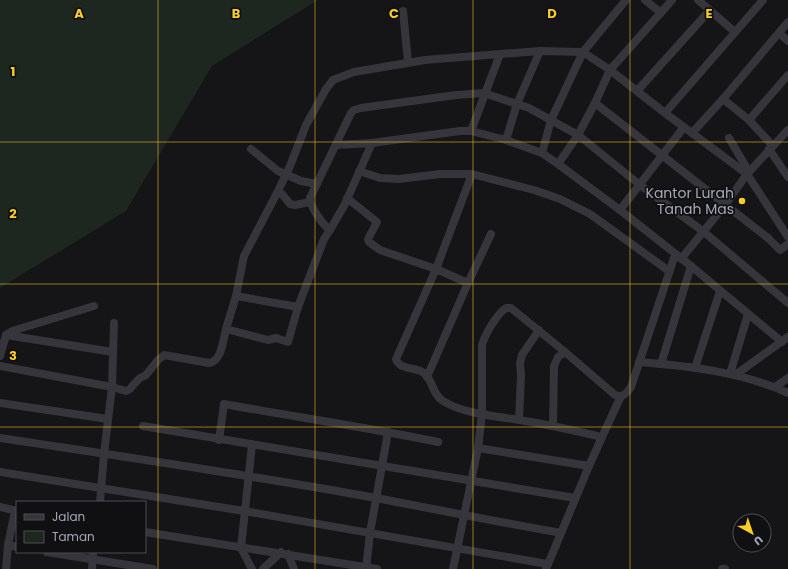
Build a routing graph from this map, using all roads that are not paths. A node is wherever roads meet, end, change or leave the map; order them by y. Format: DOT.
graph roads {
  1 [pos="626,0"];
  2 [pos="645,0"];
  3 [pos="672,0"];
  4 [pos="698,0"];
  5 [pos="763,0"];
  6 [pos="710,10"];
  7 [pos="403,11"];
  8 [pos="661,13"];
  9 [pos="788,22"];
  10 [pos="735,32"];
  11 [pos="779,33"];
  12 [pos="788,41"];
  13 [pos="540,51"];
  14 [pos="583,52"];
  15 [pos="500,54"];
  16 [pos="408,62"];
  17 [pos="610,70"];
  18 [pos="788,75"];
  19 [pos="637,91"];
  20 [pos="484,94"];
  21 [pos="723,99"];
  22 [pos="595,103"];
  23 [pos="517,104"];
  24 [pos="665,113"];
  25 [pos="551,120"];
  26 [pos="749,120"];
  27 [pos="684,127"];
  28 [pos="788,130"];
  29 [pos="471,131"];
  30 [pos="692,133"];
  31 [pos="578,135"];
  32 [pos="728,138"];
  33 [pos="506,140"];
  34 [pos="372,143"];
  35 [pos="336,145"];
  36 [pos="771,147"];
  37 [pos="251,149"];
  38 [pos="542,153"];
  39 [pos="662,154"];
  40 [pos="558,164"];
  41 [pos="359,171"];
  42 [pos="748,173"];
  43 [pos="286,174"];
  44 [pos="472,174"];
  45 [pos="788,177"];
  46 [pos="317,184"];
  47 [pos="640,184"];
  48 [pos="277,193"];
  49 [pos="348,198"];
  50 [pos="310,202"];
  51 [pos="725,205"];
  52 [pos="620,210"];
  53 [pos="330,230"];
  54 [pos="704,232"];
  55 [pos="787,232"];
  56 [pos="491,234"];
  57 [pos="788,244"];
  58 [pos="784,252"];
  59 [pos="678,257"];
  60 [pos="691,266"];
  61 [pos="436,269"];
  62 [pos="669,271"];
  63 [pos="468,283"];
  64 [pos="720,291"];
  65 [pos="236,296"];
  66 [pos="788,303"];
  67 [pos="94,306"];
  68 [pos="298,307"];
  69 [pos="748,314"];
  70 [pos="114,323"];
  71 [pos="226,329"];
  72 [pos="539,330"];
  73 [pos="6,335"];
  74 [pos="785,339"];
  75 [pos="113,352"];
  76 [pos="565,352"];
  77 [pos="0,356"];
  78 [pos="639,362"];
  79 [pos="661,364"];
  80 [pos="0,366"];
  81 [pos="695,368"];
  82 [pos="732,374"];
  83 [pos="427,377"];
  84 [pos="788,378"];
  85 [pos="112,387"];
  86 [pos="775,387"];
  87 [pos="788,393"];
  88 [pos="621,396"];
  89 [pos="0,403"];
  90 [pos="482,414"];
  91 [pos="108,419"];
  92 [pos="519,420"];
  93 [pos="143,426"];
  94 [pos="553,426"];
  95 [pos="388,432"];
  96 [pos="602,437"];
  97 [pos="0,438"];
  98 [pos="220,440"];
  99 [pos="438,442"];
  100 [pos="252,445"];
  101 [pos="478,448"];
  102 [pos="104,454"];
  103 [pos="382,466"];
  104 [pos="589,466"];
  105 [pos="0,472"];
  106 [pos="249,476"];
  107 [pos="470,481"];
  108 [pos="101,488"];
  109 [pos="376,498"];
  110 [pos="575,498"];
  111 [pos="100,501"];
  112 [pos="0,507"];
  113 [pos="16,511"];
  114 [pos="244,511"];
  115 [pos="464,516"];
  116 [pos="146,532"];
  117 [pos="370,533"];
  118 [pos="561,533"];
  119 [pos="8,545"];
  120 [pos="16,547"];
  121 [pos="241,548"];
  122 [pos="458,548"];
  123 [pos="58,553"];
  124 [pos="285,553"];
  125 [pos="93,556"];
  126 [pos="546,567"];
  127 [pos="366,568"];
  128 [pos="6,569"];
  129 [pos="92,569"];
  130 [pos="153,569"];
  131 [pos="252,569"];
  132 [pos="263,569"];
  133 [pos="294,569"];
  134 [pos="377,569"];
  135 [pos="453,569"];
  1 -- 14 [label="street"];
  2 -- 8 [label="street"];
  3 -- 8 [label="street"];
  4 -- 6 [label="street"];
  5 -- 10 [label="street"];
  6 -- 10 [label="street"];
  6 -- 19 [label="street"];
  7 -- 16 [label="street"];
  8 -- 17 [label="street"];
  9 -- 11 [label="street"];
  10 -- 24 [label="street"];
  11 -- 12 [label="street"];
  11 -- 21 [label="street"];
  13 -- 14 [label="street"];
  13 -- 15 [label="street"];
  13 -- 23 [label="street"];
  14 -- 17 [label="street"];
  14 -- 25 [label="street"];
  15 -- 16 [label="street"];
  15 -- 20 [label="street"];
  16 -- 43 [label="street"];
  17 -- 19 [label="street"];
  17 -- 22 [label="street"];
  18 -- 26 [label="street"];
  19 -- 24 [label="street"];
  20 -- 23 [label="street"];
  20 -- 29 [label="street"];
  20 -- 35 [label="street"];
  21 -- 26 [label="street"];
  21 -- 30 [label="street"];
  22 -- 31 [label="street"];
  22 -- 39 [label="street"];
  23 -- 25 [label="street"];
  23 -- 33 [label="street"];
  24 -- 27 [label="street"];
  25 -- 31 [label="street"];
  25 -- 38 [label="street"];
  26 -- 36 [label="street"];
  27 -- 30 [label="street"];
  27 -- 39 [label="street"];
  28 -- 36 [label="street"];
  29 -- 33 [label="street"];
  29 -- 34 [label="street"];
  30 -- 42 [label="street"];
  31 -- 40 [label="street"];
  31 -- 47 [label="street"];
  32 -- 42 [label="street"];
  33 -- 38 [label="street"];
  34 -- 35 [label="street"];
  34 -- 41 [label="street"];
  35 -- 46 [label="street"];
  36 -- 42 [label="street"];
  36 -- 45 [label="street"];
  37 -- 43 [label="street"];
  38 -- 40 [label="street"];
  39 -- 47 [label="street"];
  39 -- 51 [label="street"];
  40 -- 52 [label="street"];
  41 -- 44 [label="street"];
  41 -- 49 [label="street"];
  42 -- 51 [label="street"];
  42 -- 55 [label="street"];
  43 -- 46 [label="street"];
  43 -- 48 [label="street"];
  44 -- 61 [label="street"];
  44 -- 62 [label="street"];
  46 -- 50 [label="street"];
  47 -- 52 [label="street"];
  47 -- 54 [label="street"];
  48 -- 50 [label="street"];
  48 -- 65 [label="street"];
  49 -- 53 [label="street"];
  49 -- 61 [label="street"];
  50 -- 53 [label="street"];
  51 -- 54 [label="street"];
  51 -- 58 [label="street"];
  52 -- 59 [label="street"];
  53 -- 68 [label="street"];
  54 -- 59 [label="street"];
  54 -- 66 [label="street"];
  56 -- 63 [label="street"];
  57 -- 58 [label="street"];
  59 -- 60 [label="street"];
  59 -- 62 [label="street"];
  60 -- 64 [label="street"];
  60 -- 79 [label="street"];
  61 -- 63 [label="street"];
  61 -- 83 [label="street"];
  62 -- 78 [label="street"];
  63 -- 83 [label="street"];
  64 -- 69 [label="street"];
  64 -- 81 [label="street"];
  65 -- 68 [label="street"];
  65 -- 71 [label="street"];
  67 -- 73 [label="street"];
  68 -- 71 [label="street"];
  69 -- 74 [label="street"];
  69 -- 82 [label="street"];
  70 -- 75 [label="street"];
  71 -- 85 [label="street"];
  72 -- 76 [label="street"];
  72 -- 90 [label="street"];
  72 -- 92 [label="street"];
  73 -- 75 [label="street"];
  73 -- 77 [label="street"];
  74 -- 82 [label="street"];
  75 -- 85 [label="street"];
  76 -- 88 [label="street"];
  76 -- 94 [label="street"];
  78 -- 79 [label="street"];
  78 -- 88 [label="street"];
  79 -- 81 [label="street"];
  80 -- 85 [label="street"];
  81 -- 82 [label="street"];
  82 -- 86 [label="street"];
  83 -- 90 [label="street"];
  84 -- 86 [label="street"];
  85 -- 91 [label="street"];
  86 -- 87 [label="street"];
  88 -- 96 [label="street"];
  89 -- 91 [label="street"];
  90 -- 92 [label="street"];
  90 -- 101 [label="street"];
  91 -- 102 [label="street"];
  92 -- 94 [label="street"];
  93 -- 98 [label="street"];
  94 -- 96 [label="street"];
  95 -- 98 [label="street"];
  95 -- 99 [label="street"];
  95 -- 103 [label="street"];
  96 -- 104 [label="street"];
  97 -- 102 [label="street"];
  98 -- 100 [label="street"];
  100 -- 103 [label="street"];
  100 -- 106 [label="street"];
  101 -- 104 [label="street"];
  101 -- 107 [label="street"];
  102 -- 106 [label="street"];
  102 -- 108 [label="street"];
  103 -- 107 [label="street"];
  103 -- 109 [label="street"];
  104 -- 110 [label="street"];
  105 -- 108 [label="street"];
  106 -- 109 [label="street"];
  106 -- 114 [label="street"];
  107 -- 110 [label="street"];
  107 -- 115 [label="street"];
  108 -- 111 [label="street"];
  108 -- 114 [label="street"];
  109 -- 115 [label="street"];
  109 -- 117 [label="street"];
  110 -- 118 [label="street"];
  112 -- 113 [label="street"];
  113 -- 119 [label="street"];
  114 -- 117 [label="street"];
  114 -- 121 [label="street"];
  115 -- 118 [label="street"];
  115 -- 122 [label="street"];
  116 -- 121 [label="street"];
  117 -- 122 [label="street"];
  117 -- 127 [label="street"];
  118 -- 126 [label="street"];
  119 -- 120 [label="street"];
  119 -- 128 [label="street"];
  121 -- 124 [label="street"];
  121 -- 131 [label="street"];
  122 -- 126 [label="street"];
  122 -- 135 [label="street"];
  123 -- 125 [label="street"];
  124 -- 127 [label="street"];
  124 -- 132 [label="street"];
  124 -- 133 [label="street"];
  125 -- 129 [label="street"];
  125 -- 130 [label="street"];
  127 -- 134 [label="street"];
}
